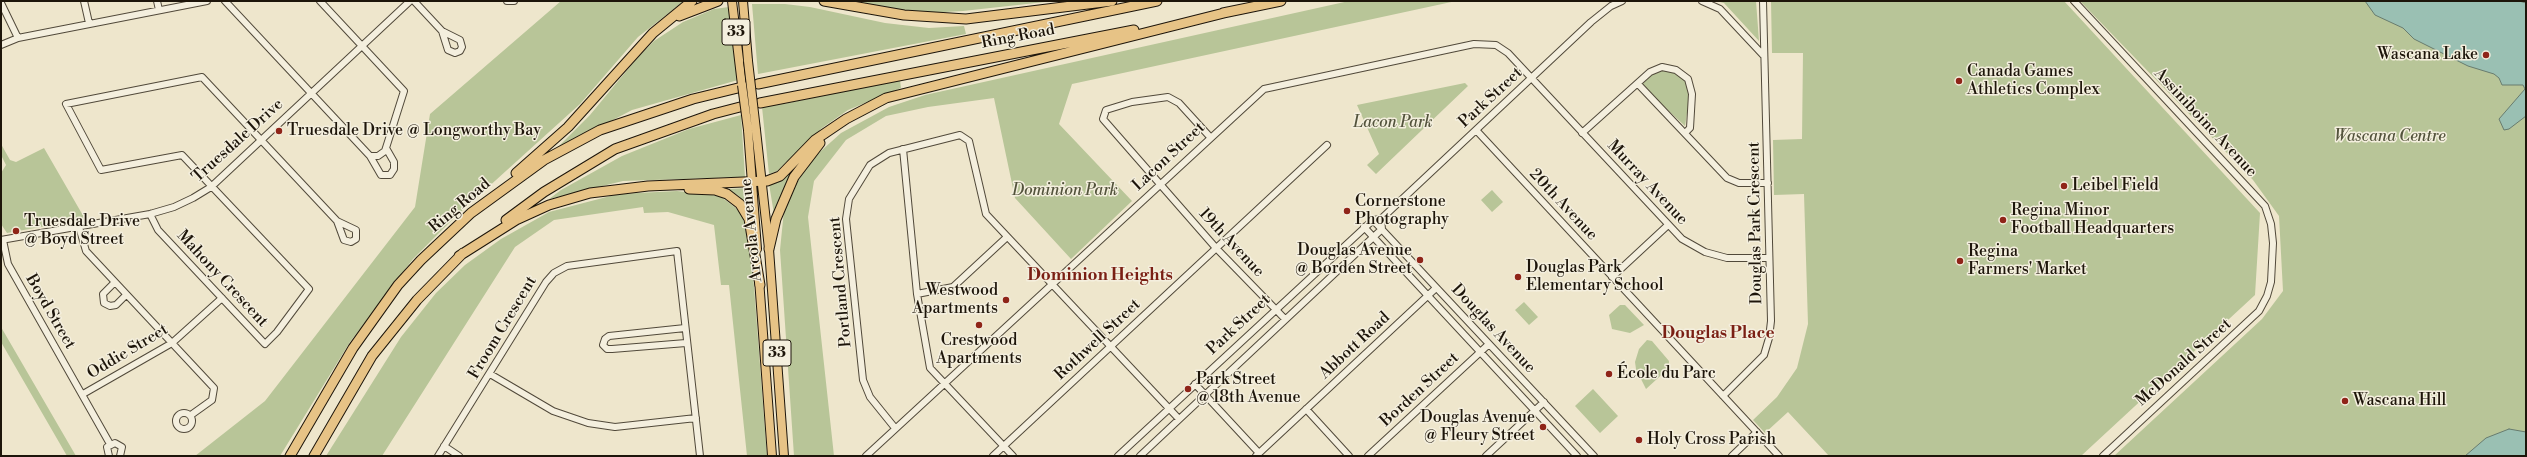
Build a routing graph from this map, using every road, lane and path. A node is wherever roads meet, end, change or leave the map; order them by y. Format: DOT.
graph roads {
  1 [pos="84,1"];
  2 [pos="157,1"];
  3 [pos="207,1"];
  4 [pos="225,1"];
  5 [pos="320,1"];
  6 [pos="410,1"];
  7 [pos="414,1"];
  8 [pos="507,1"];
  9 [pos="514,1"];
  10 [pos="692,1"];
  11 [pos="718,1"];
  12 [pos="732,1"];
  13 [pos="743,1"];
  14 [pos="824,1"];
  15 [pos="1112,1"];
  16 [pos="1157,1"];
  17 [pos="1281,1"];
  18 [pos="1622,1"];
  19 [pos="1702,1"];
  20 [pos="1763,1"];
  21 [pos="2074,1"];
  22 [pos="1,3"];
  23 [pos="159,10"];
  24 [pos="1228,12"];
  25 [pos="670,19"];
  26 [pos="89,23"];
  27 [pos="442,31"];
  28 [pos="18,38"];
  29 [pos="1,45"];
  30 [pos="362,46"];
  31 [pos="1764,56"];
  32 [pos="744,62"];
  33 [pos="1531,79"];
  34 [pos="758,84"];
  35 [pos="1638,84"];
  36 [pos="738,88"];
  37 [pos="311,93"];
  38 [pos="760,103"];
  39 [pos="740,107"];
  40 [pos="846,119"];
  41 [pos="1476,130"];
  42 [pos="1582,133"];
  43 [pos="1685,133"];
  44 [pos="1210,137"];
  45 [pos="261,140"];
  46 [pos="1327,145"];
  47 [pos="386,148"];
  48 [pos="903,149"];
  49 [pos="370,156"];
  50 [pos="757,182"];
  51 [pos="1768,183"];
  52 [pos="1159,184"];
  53 [pos="648,186"];
  54 [pos="211,187"];
  55 [pos="472,213"];
  56 [pos="150,214"];
  57 [pos="1381,219"];
  58 [pos="1373,220"];
  59 [pos="337,221"];
  60 [pos="1668,225"];
  61 [pos="79,227"];
  62 [pos="1364,227"];
  63 [pos="1382,229"];
  64 [pos="1007,237"];
  65 [pos="1374,237"];
  66 [pos="2,240"];
  67 [pos="1216,248"];
  68 [pos="769,249"];
  69 [pos="459,256"];
  70 [pos="1769,258"];
  71 [pos="1612,277"];
  72 [pos="2271,282"];
  73 [pos="114,283"];
  74 [pos="1052,283"];
  75 [pos="760,285"];
  76 [pos="1436,288"];
  77 [pos="917,294"];
  78 [pos="126,295"];
  79 [pos="1428,295"];
  80 [pos="222,298"];
  81 [pos="1275,309"];
  82 [pos="1285,319"];
  83 [pos="685,328"];
  84 [pos="172,343"];
  85 [pos="686,343"];
  86 [pos="1489,344"];
  87 [pos="1111,345"];
  88 [pos="1480,352"];
  89 [pos="490,374"];
  90 [pos="944,383"];
  91 [pos="1195,384"];
  92 [pos="83,394"];
  93 [pos="1204,394"];
  94 [pos="1723,396"];
  95 [pos="1544,402"];
  96 [pos="1169,408"];
  97 [pos="1306,409"];
  98 [pos="1534,411"];
  99 [pos="191,415"];
  100 [pos="696,418"];
  101 [pos="1179,418"];
  102 [pos="895,428"];
  103 [pos="1757,432"];
  104 [pos="110,444"];
  105 [pos="444,446"];
  106 [pos="1004,446"];
  107 [pos="1257,454"];
  108 [pos="108,456"];
  109 [pos="120,456"];
  110 [pos="290,456"];
  111 [pos="314,456"];
  112 [pos="438,456"];
  113 [pos="460,456"];
  114 [pos="700,456"];
  115 [pos="772,456"];
  116 [pos="784,456"];
  117 [pos="866,456"];
  118 [pos="993,456"];
  119 [pos="1013,456"];
  120 [pos="1118,456"];
  121 [pos="1140,456"];
  122 [pos="1349,456"];
  123 [pos="1368,456"];
  124 [pos="1486,456"];
  125 [pos="1577,456"];
  126 [pos="1594,456"];
  127 [pos="1732,456"];
  128 [pos="1779,456"];
  129 [pos="2103,456"];
  1 -- 26 [label="street"];
  2 -- 23 [label="street"];
  3 -- 23 [label="street"];
  4 -- 37 [label="street"];
  5 -- 30 [label="street"];
  6 -- 30 [label="street, Truesdale Drive"];
  7 -- 27 [label="street"];
  8 -- 9 [label="street"];
  10 -- 25 [label="highway"];
  11 -- 25 [label="highway"];
  12 -- 32 [label="main road, Arcola Avenue / 33"];
  13 -- 32 [label="main road, Arcola Avenue / 33"];
  14 -- 15 [label="highway"];
  16 -- 34 [label="highway, Ring Road"];
  17 -- 24 [label="highway, Ring Road"];
  18 -- 33 [label="street, Park Street"];
  19 -- 31 [label="street"];
  20 -- 31 [label="street, Douglas Park Crescent"];
  21 -- 72 [label="street, Assiniboine Avenue"];
  22 -- 28 [label="street"];
  23 -- 26 [label="street"];
  24 -- 38 [label="highway, Ring Road"];
  24 -- 40 [label="highway"];
  25 -- 55 [label="highway"];
  26 -- 28 [label="street"];
  28 -- 29 [label="street"];
  30 -- 37 [label="street, Truesdale Drive"];
  30 -- 47 [label="street"];
  31 -- 51 [label="street, Douglas Park Crescent"];
  32 -- 50 [label="main road, Arcola Avenue / 33, bridge"];
  33 -- 41 [label="street, Park Street"];
  33 -- 42 [label="street, Murray Avenue"];
  33 -- 44 [label="street, Lacon Street"];
  35 -- 42 [label="street"];
  35 -- 43 [label="street"];
  35 -- 43 [label="street"];
  36 -- 55 [label="highway, Ring Road"];
  37 -- 45 [label="street, Truesdale Drive"];
  37 -- 49 [label="street"];
  39 -- 69 [label="highway"];
  40 -- 50 [label="highway"];
  40 -- 68 [label="highway"];
  41 -- 57 [label="street, Park Street"];
  41 -- 71 [label="street, 20th Avenue"];
  42 -- 60 [label="street, Murray Avenue"];
  43 -- 51 [label="street"];
  44 -- 52 [label="street, Lacon Street"];
  44 -- 52 [label="street, 19th Avenue"];
  45 -- 54 [label="street, Truesdale Drive"];
  45 -- 54 [label="street"];
  45 -- 59 [label="street"];
  46 -- 67 [label="street, Rothwell Street"];
  47 -- 49 [label="street"];
  47 -- 49 [label="street"];
  48 -- 64 [label="street, Portland Crescent"];
  48 -- 77 [label="street"];
  48 -- 102 [label="street, Portland Crescent"];
  50 -- 53 [label="highway"];
  50 -- 68 [label="main road, Arcola Avenue / 33"];
  50 -- 75 [label="main road, Arcola Avenue / 33"];
  51 -- 70 [label="street, Douglas Park Crescent"];
  52 -- 67 [label="street, 19th Avenue"];
  52 -- 74 [label="street, Lacon Street"];
  53 -- 69 [label="highway"];
  53 -- 75 [label="highway"];
  54 -- 56 [label="street, Truesdale Drive"];
  54 -- 80 [label="street, Mahony Crescent"];
  55 -- 110 [label="highway, Ring Road"];
  56 -- 61 [label="street, Truesdale Drive"];
  56 -- 80 [label="street, Mahony Crescent"];
  57 -- 58 [label="street"];
  57 -- 63 [label="street"];
  58 -- 62 [label="street, Park Street"];
  58 -- 63 [label="street, Douglas Avenue"];
  60 -- 70 [label="street, Murray Avenue"];
  60 -- 71 [label="street"];
  61 -- 66 [label="street, Truesdale Drive"];
  61 -- 73 [label="street"];
  62 -- 65 [label="street, Douglas Avenue"];
  62 -- 81 [label="street, Park Street"];
  63 -- 65 [label="street, Park Street"];
  63 -- 76 [label="street, Douglas Avenue"];
  64 -- 74 [label="street, Portland Crescent"];
  64 -- 77 [label="street"];
  65 -- 79 [label="street, Douglas Avenue"];
  65 -- 82 [label="street, Park Street"];
  66 -- 92 [label="street, Boyd Street"];
  67 -- 81 [label="street, 19th Avenue"];
  67 -- 87 [label="street, Rothwell Street"];
  68 -- 116 [label="main road, Arcola Avenue / 33"];
  69 -- 111 [label="highway"];
  70 -- 94 [label="street, Douglas Park Crescent"];
  71 -- 94 [label="street, 20th Avenue"];
  72 -- 129 [label="street, McDonald Street"];
  73 -- 78 [label="street"];
  73 -- 78 [label="street"];
  74 -- 87 [label="street, Portland Crescent"];
  74 -- 90 [label="street, Lacon Street"];
  75 -- 115 [label="main road, Arcola Avenue / 33"];
  76 -- 79 [label="street, Abbott Road"];
  76 -- 86 [label="street, Douglas Avenue"];
  77 -- 90 [label="street"];
  78 -- 84 [label="street"];
  79 -- 88 [label="street, Douglas Avenue"];
  79 -- 97 [label="street, Abbott Road"];
  80 -- 84 [label="street, Oddie Street"];
  81 -- 82 [label="street, 19th Avenue"];
  81 -- 91 [label="street, Park Street"];
  82 -- 93 [label="street, Park Street"];
  83 -- 85 [label="street, Froom Crescent"];
  83 -- 85 [label="street"];
  83 -- 89 [label="street, Froom Crescent"];
  84 -- 92 [label="street, Oddie Street"];
  84 -- 99 [label="street"];
  85 -- 100 [label="street, Froom Crescent"];
  86 -- 88 [label="street, Borden Street"];
  86 -- 95 [label="street, Douglas Avenue"];
  87 -- 96 [label="street, Portland Crescent"];
  87 -- 106 [label="street, Rothwell Street"];
  88 -- 98 [label="street, Douglas Avenue"];
  88 -- 123 [label="street, Borden Street"];
  89 -- 100 [label="street"];
  89 -- 105 [label="street, Froom Crescent"];
  90 -- 102 [label="street, Lacon Street"];
  90 -- 106 [label="street"];
  91 -- 93 [label="street"];
  91 -- 96 [label="street, Park Street"];
  92 -- 104 [label="street, Boyd Street"];
  93 -- 101 [label="street, Park Street"];
  93 -- 107 [label="street"];
  94 -- 103 [label="street, 20th Avenue"];
  95 -- 98 [label="street"];
  95 -- 126 [label="street, Douglas Avenue"];
  96 -- 101 [label="street, Portland Crescent"];
  96 -- 120 [label="street, Park Street"];
  97 -- 107 [label="street, Abbott Road"];
  97 -- 122 [label="street"];
  98 -- 124 [label="street"];
  98 -- 125 [label="street, Douglas Avenue"];
  100 -- 114 [label="street, Froom Crescent"];
  101 -- 121 [label="street, Park Street"];
  102 -- 117 [label="street, Lacon Street"];
  103 -- 127 [label="street"];
  103 -- 128 [label="street, 20th Avenue"];
  104 -- 108 [label="street"];
  104 -- 109 [label="street, Boyd Street"];
  105 -- 112 [label="street, Froom Crescent"];
  105 -- 113 [label="street"];
  106 -- 118 [label="street, Rothwell Street"];
  106 -- 119 [label="street"];
}
